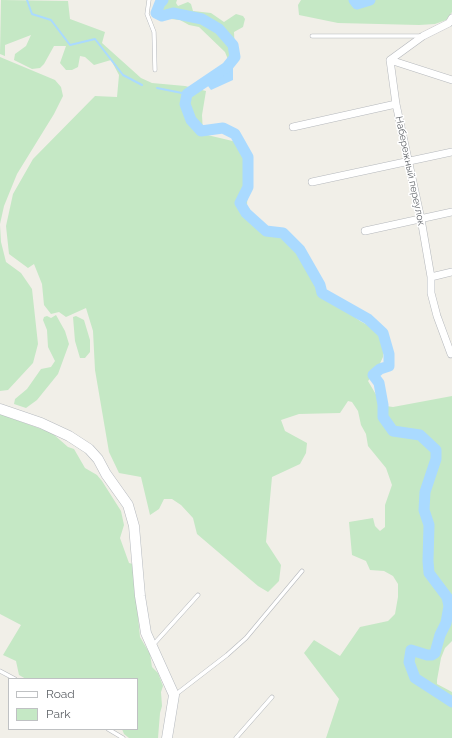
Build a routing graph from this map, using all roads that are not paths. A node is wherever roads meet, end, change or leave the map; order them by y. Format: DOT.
graph roads {
  1 [pos="149,0"];
  2 [pos="452,18"];
  3 [pos="312,36"];
  4 [pos="423,36"];
  5 [pos="390,60"];
  6 [pos="155,70"];
  7 [pos="452,80"];
  8 [pos="396,104"];
  9 [pos="293,127"];
  10 [pos="452,152"];
  11 [pos="408,161"];
  12 [pos="312,182"];
  13 [pos="452,212"];
  14 [pos="421,219"];
  15 [pos="365,231"];
  16 [pos="452,272"];
  17 [pos="431,277"];
  18 [pos="451,354"];
  19 [pos="0,409"];
  20 [pos="302,571"];
  21 [pos="198,595"];
  22 [pos="152,646"];
  23 [pos="0,671"];
  24 [pos="13,678"];
  25 [pos="174,696"];
  26 [pos="272,697"];
  27 [pos="110,730"];
  28 [pos="123,738"];
  29 [pos="167,738"];
  30 [pos="236,738"];
  1 -- 6 [label="lane"];
  2 -- 4 [label="street"];
  3 -- 4 [label="lane"];
  4 -- 5 [label="street"];
  5 -- 7 [label="street"];
  5 -- 8 [label="street, Набережный переулок"];
  8 -- 9 [label="street"];
  8 -- 11 [label="street, Набережный переулок"];
  10 -- 11 [label="street"];
  11 -- 12 [label="street"];
  11 -- 14 [label="street, Набережный переулок"];
  13 -- 14 [label="street"];
  14 -- 15 [label="street"];
  14 -- 17 [label="street, Набережный переулок"];
  16 -- 17 [label="street"];
  17 -- 18 [label="street, Набережный переулок"];
  19 -- 22 [label="street"];
  20 -- 25 [label="lane"];
  21 -- 22 [label="lane"];
  22 -- 25 [label="street"];
  23 -- 24 [label="lane"];
  25 -- 29 [label="street"];
  26 -- 30 [label="lane"];
  27 -- 28 [label="lane"];
}
